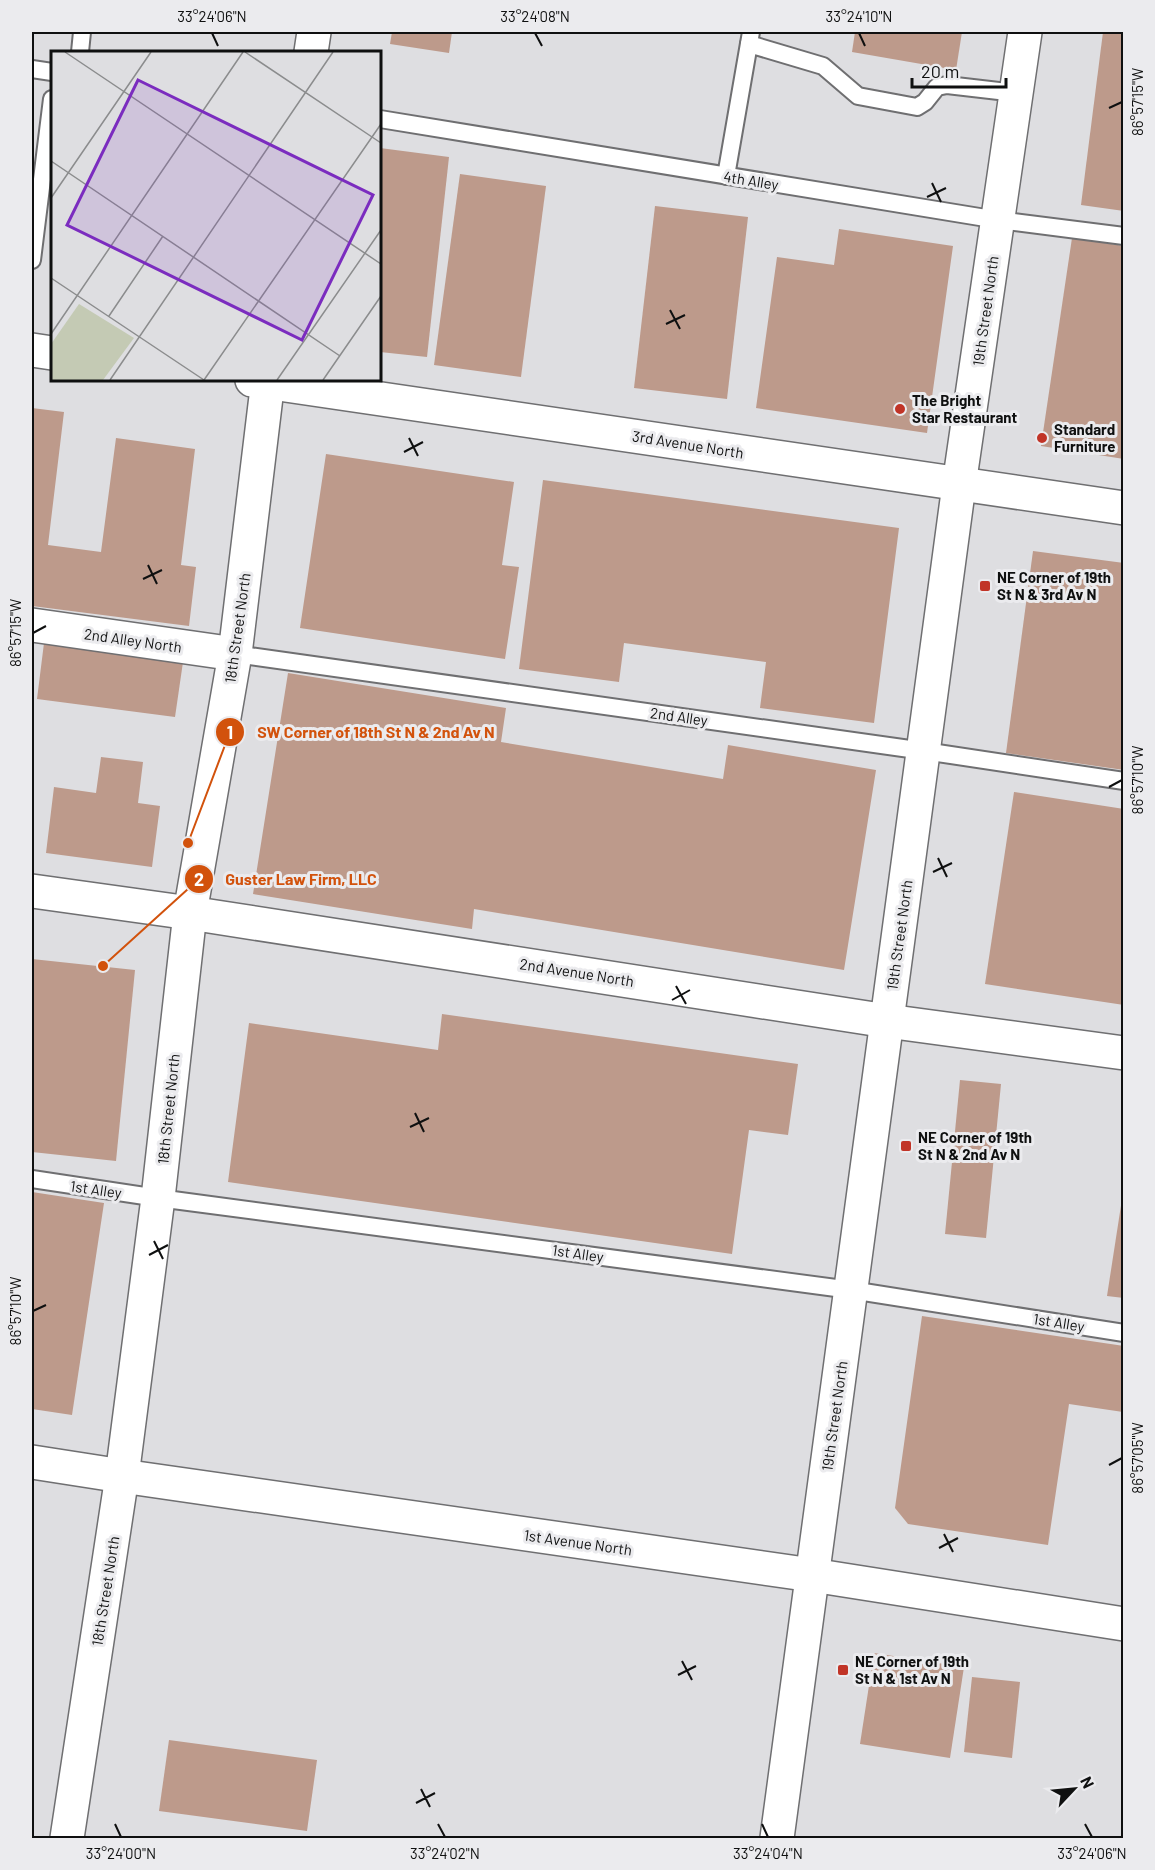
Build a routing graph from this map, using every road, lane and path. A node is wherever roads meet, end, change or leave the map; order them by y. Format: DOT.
graph roads {
  1 [pos="82,32"];
  2 [pos="314,32"];
  3 [pos="1025,32"];
  4 [pos="750,38"];
  5 [pos="80,51"];
  6 [pos="311,51"];
  7 [pos="32,69"];
  8 [pos="51,72"];
  9 [pos="1016,93"];
  10 [pos="51,107"];
  11 [pos="381,118"];
  12 [pos="726,176"];
  13 [pos="998,220"];
  14 [pos="1124,236"];
  15 [pos="32,260"];
  16 [pos="32,350"];
  17 [pos="51,353"];
  18 [pos="262,381"];
  19 [pos="269,381"];
  20 [pos="959,485"];
  21 [pos="1124,508"];
  22 [pos="32,625"];
  23 [pos="235,654"];
  24 [pos="924,751"];
  25 [pos="1124,781"];
  26 [pos="32,891"];
  27 [pos="190,914"];
  28 [pos="887,1021"];
  29 [pos="1124,1053"];
  30 [pos="32,1179"];
  31 [pos="158,1198"];
  32 [pos="851,1290"];
  33 [pos="1124,1333"];
  34 [pos="32,1462"];
  35 [pos="122,1476"];
  36 [pos="812,1575"];
  37 [pos="1124,1623"];
  38 [pos="68,1839"];
  39 [pos="777,1839"];
  1 -- 5 [label="lane"];
  2 -- 6 [label="street"];
  3 -- 9 [label="street, 19th Street North"];
  4 -- 9 [label="lane"];
  4 -- 12 [label="lane"];
  7 -- 8 [label="lane"];
  9 -- 13 [label="street, 19th Street North"];
  10 -- 15 [label="lane"];
  11 -- 12 [label="lane, 4th Alley"];
  12 -- 13 [label="lane, 4th Alley"];
  13 -- 14 [label="lane, 4th Alley"];
  13 -- 20 [label="street, 19th Street North"];
  16 -- 17 [label="street"];
  18 -- 23 [label="street, 18th Street North"];
  19 -- 20 [label="street, 3rd Avenue North"];
  20 -- 21 [label="street, 3rd Avenue North"];
  20 -- 24 [label="street, 19th Street North"];
  22 -- 23 [label="street, 2nd Alley North"];
  23 -- 24 [label="lane, 2nd Alley"];
  23 -- 27 [label="street, 18th Street North"];
  24 -- 25 [label="lane, 2nd Alley"];
  24 -- 28 [label="street, 19th Street North"];
  26 -- 27 [label="street, 2nd Avenue North"];
  27 -- 28 [label="street, 2nd Avenue North"];
  27 -- 31 [label="street, 18th Street North"];
  28 -- 29 [label="street, 2nd Avenue North"];
  28 -- 32 [label="street, 19th Street North"];
  30 -- 31 [label="lane, 1st Alley"];
  31 -- 32 [label="lane, 1st Alley"];
  31 -- 35 [label="street, 18th Street North"];
  32 -- 33 [label="lane, 1st Alley"];
  32 -- 36 [label="street, 19th Street North"];
  34 -- 35 [label="street, 1st Avenue North"];
  35 -- 36 [label="street, 1st Avenue North"];
  35 -- 38 [label="street, 18th Street North"];
  36 -- 37 [label="street, 1st Avenue North"];
  36 -- 39 [label="street, 19th Street North"];
}
